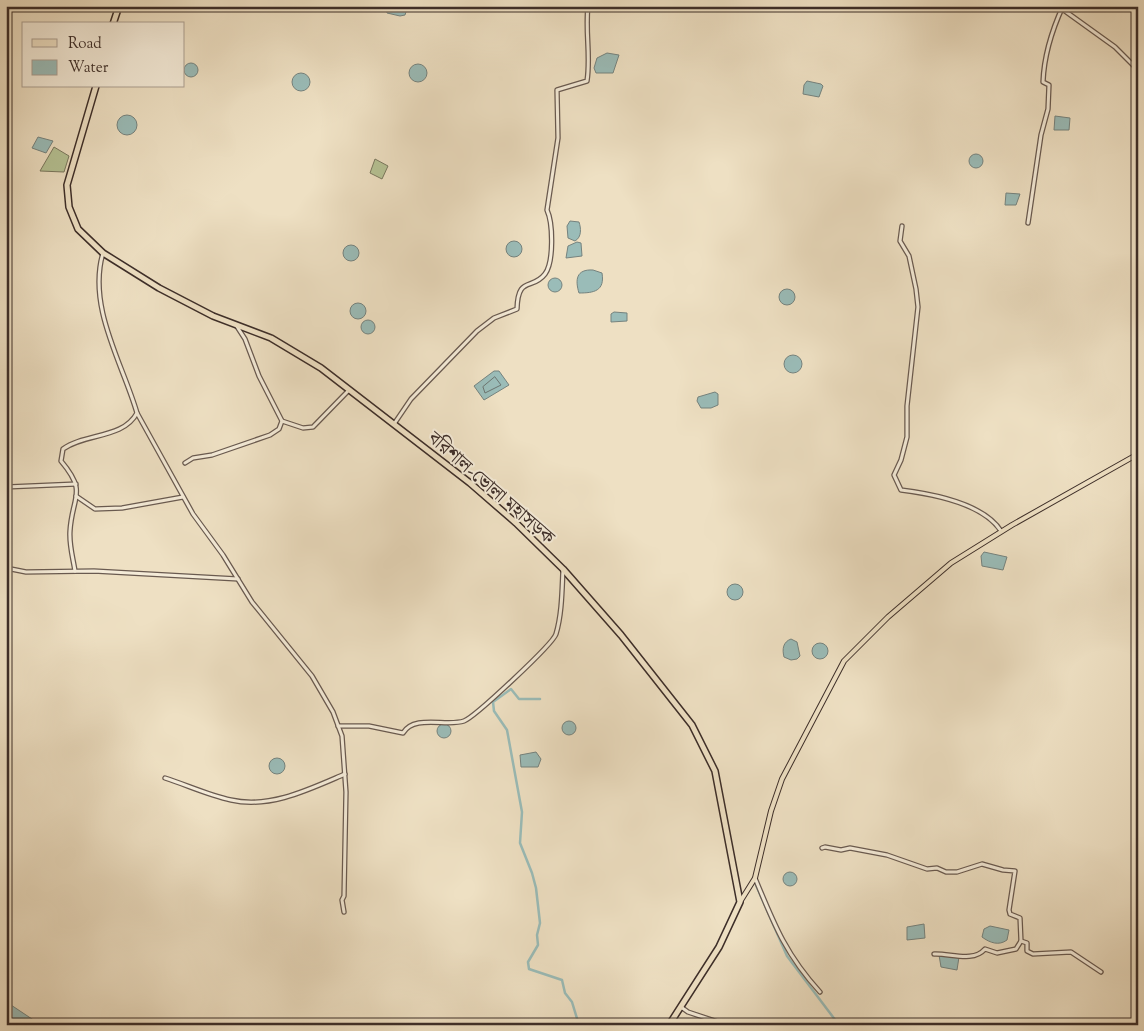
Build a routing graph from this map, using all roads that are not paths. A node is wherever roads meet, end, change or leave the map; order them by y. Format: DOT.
graph roads {
  1 [pos="119,6"];
  2 [pos="588,6"];
  3 [pos="1061,7"];
  4 [pos="114,22"];
  5 [pos="1138,70"];
  6 [pos="95,88"];
  7 [pos="1028,223"];
  8 [pos="902,226"];
  9 [pos="103,253"];
  10 [pos="236,325"];
  11 [pos="350,389"];
  12 [pos="137,413"];
  13 [pos="282,421"];
  14 [pos="394,424"];
  15 [pos="1138,454"];
  16 [pos="185,463"];
  17 [pos="76,484"];
  18 [pos="6,488"];
  19 [pos="76,496"];
  20 [pos="183,497"];
  21 [pos="1001,532"];
  22 [pos="6,568"];
  23 [pos="563,569"];
  24 [pos="75,571"];
  25 [pos="238,580"];
  26 [pos="338,726"];
  27 [pos="345,774"];
  28 [pos="165,778"];
  29 [pos="822,848"];
  30 [pos="755,878"];
  31 [pos="740,902"];
  32 [pos="344,912"];
  33 [pos="1021,941"];
  34 [pos="934,954"];
  35 [pos="1101,972"];
  36 [pos="820,992"];
  37 [pos="680,1007"];
  38 [pos="669,1025"];
  39 [pos="727,1025"];
  1 -- 4 [label="highway"];
  2 -- 14 [label="street"];
  3 -- 5 [label="street"];
  3 -- 7 [label="street"];
  6 -- 9 [label="highway, বরিশাল-ভোলা মহাসড়ক"];
  8 -- 21 [label="street"];
  9 -- 10 [label="highway, বরিশাল-ভোলা মহাসড়ক"];
  9 -- 12 [label="street"];
  10 -- 11 [label="highway, বরিশাল-ভোলা মহাসড়ক"];
  10 -- 13 [label="street"];
  11 -- 13 [label="street"];
  11 -- 14 [label="highway, বরিশাল-ভোলা মহাসড়ক"];
  12 -- 17 [label="street"];
  12 -- 20 [label="street"];
  13 -- 16 [label="street"];
  14 -- 23 [label="highway, বরিশাল-ভোলা মহাসড়ক"];
  15 -- 21 [label="main road"];
  17 -- 18 [label="street"];
  17 -- 19 [label="street"];
  19 -- 20 [label="street"];
  19 -- 24 [label="street"];
  20 -- 25 [label="street"];
  21 -- 30 [label="main road"];
  22 -- 24 [label="street"];
  23 -- 26 [label="street"];
  23 -- 31 [label="highway, বরিশাল-ভোলা মহাসড়ক"];
  24 -- 25 [label="street"];
  25 -- 26 [label="street"];
  26 -- 27 [label="street"];
  27 -- 28 [label="street"];
  27 -- 32 [label="street"];
  29 -- 33 [label="street"];
  30 -- 31 [label="main road"];
  30 -- 36 [label="street"];
  31 -- 37 [label="highway"];
  33 -- 34 [label="street"];
  33 -- 35 [label="street"];
  37 -- 38 [label="highway"];
  37 -- 39 [label="street"];
}
